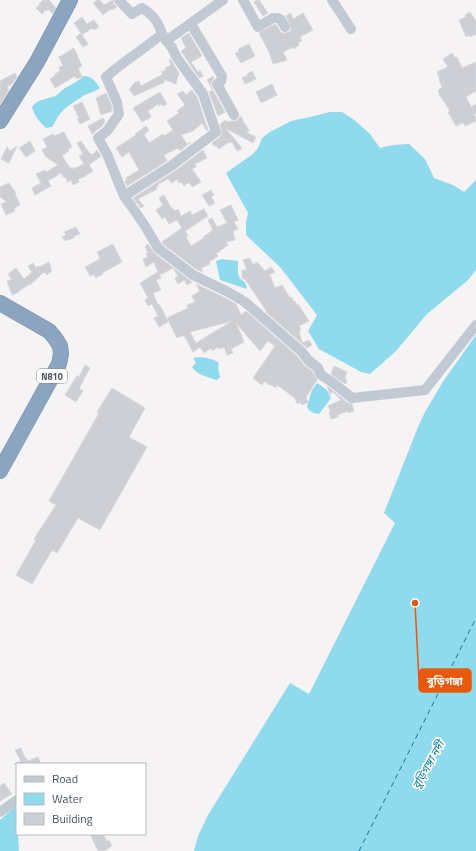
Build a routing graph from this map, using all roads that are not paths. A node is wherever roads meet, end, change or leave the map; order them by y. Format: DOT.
graph roads {
  1 [pos="70,0"];
  2 [pos="119,0"];
  3 [pos="223,0"];
  4 [pos="243,0"];
  5 [pos="332,0"];
  6 [pos="191,24"];
  7 [pos="285,27"];
  8 [pos="351,29"];
  9 [pos="164,38"];
  10 [pos="234,115"];
  11 [pos="0,121"];
  12 [pos="124,196"];
  13 [pos="0,303"];
  14 [pos="0,308"];
  15 [pos="476,325"];
  16 [pos="0,455"];
  17 [pos="0,471"];
  18 [pos="16,801"];
  19 [pos="0,812"];
  1 -- 11 [label="highway"];
  2 -- 9 [label="street"];
  3 -- 6 [label="street"];
  4 -- 7 [label="street"];
  5 -- 8 [label="street"];
  6 -- 9 [label="street"];
  6 -- 10 [label="street"];
  9 -- 12 [label="street"];
  9 -- 12 [label="street"];
  12 -- 15 [label="street"];
  13 -- 17 [label="highway, N810"];
  14 -- 16 [label="highway, N810"];
  18 -- 19 [label="street"];
}
